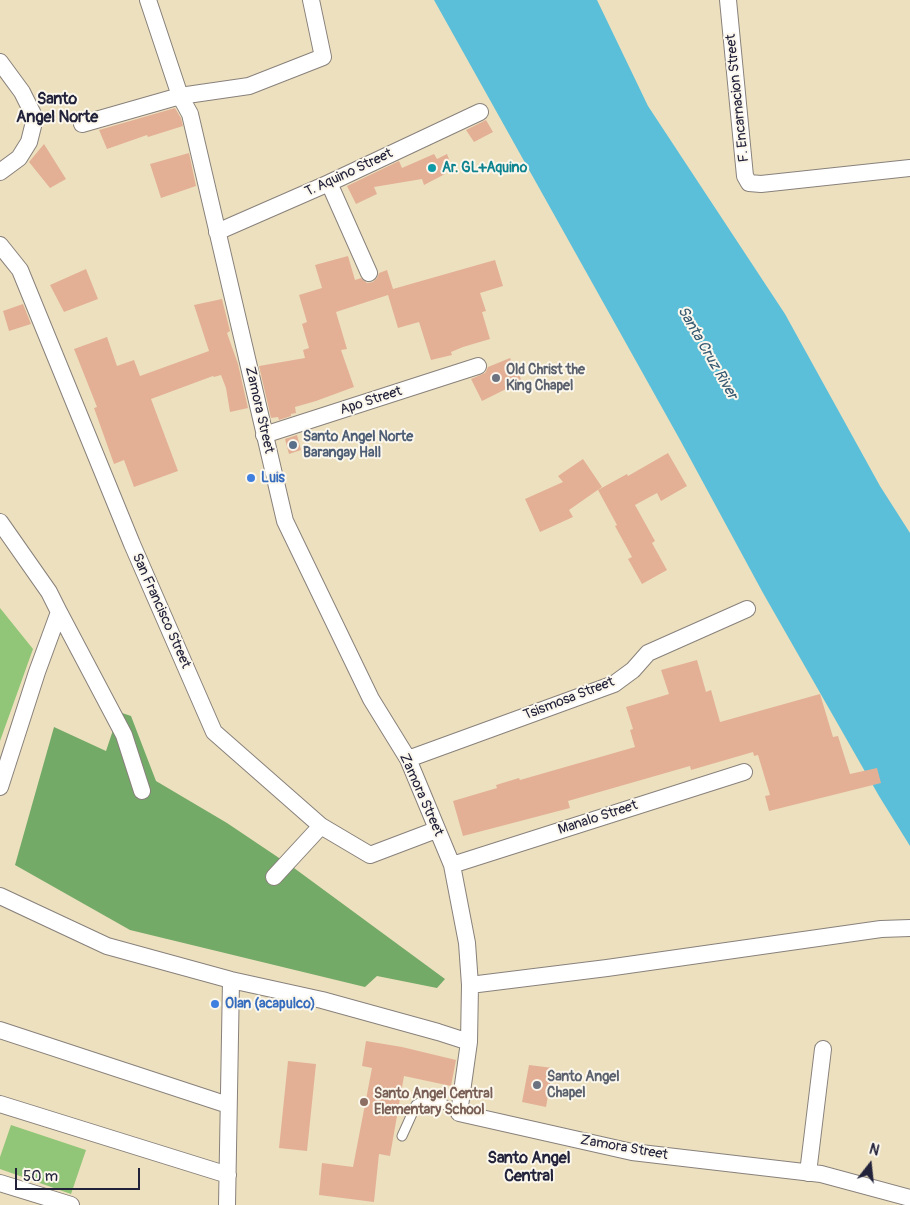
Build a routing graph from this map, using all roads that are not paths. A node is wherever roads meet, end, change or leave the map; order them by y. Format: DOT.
graph roads {
  1 [pos="148,0"];
  2 [pos="311,0"];
  3 [pos="728,0"];
  4 [pos="0,62"];
  5 [pos="180,96"];
  6 [pos="480,112"];
  7 [pos="82,124"];
  8 [pos="910,168"];
  9 [pos="0,172"];
  10 [pos="329,183"];
  11 [pos="217,232"];
  12 [pos="0,245"];
  13 [pos="369,273"];
  14 [pos="478,366"];
  15 [pos="264,435"];
  16 [pos="0,522"];
  17 [pos="747,609"];
  18 [pos="59,612"];
  19 [pos="408,759"];
  20 [pos="744,772"];
  21 [pos="0,787"];
  22 [pos="142,791"];
  23 [pos="321,826"];
  24 [pos="436,830"];
  25 [pos="452,864"];
  26 [pos="274,877"];
  27 [pos="0,896"];
  28 [pos="910,928"];
  29 [pos="232,980"];
  30 [pos="470,985"];
  31 [pos="0,1030"];
  32 [pos="469,1042"];
  33 [pos="823,1049"];
  34 [pos="0,1104"];
  35 [pos="228,1105"];
  36 [pos="459,1113"];
  37 [pos="402,1136"];
  38 [pos="808,1173"];
  39 [pos="228,1175"];
  40 [pos="0,1183"];
  41 [pos="910,1198"];
  42 [pos="71,1205"];
  43 [pos="227,1205"];
  1 -- 5 [label="street, Zamora Street"];
  2 -- 5 [label="street"];
  3 -- 8 [label="street, F. Encarnacion Street"];
  4 -- 9 [label="street"];
  5 -- 7 [label="street"];
  5 -- 11 [label="street, Zamora Street"];
  6 -- 10 [label="street, T. Aquino Street"];
  10 -- 11 [label="street, T. Aquino Street"];
  10 -- 13 [label="street"];
  11 -- 15 [label="street, Zamora Street"];
  12 -- 23 [label="street, San Francisco Street"];
  14 -- 15 [label="street, Apo Street"];
  15 -- 19 [label="street, Zamora Street"];
  16 -- 18 [label="street"];
  17 -- 19 [label="street, Tsismosa Street"];
  18 -- 21 [label="street"];
  18 -- 22 [label="street"];
  19 -- 24 [label="street, Zamora Street"];
  20 -- 25 [label="street, Manalo Street"];
  23 -- 24 [label="street, San Francisco Street"];
  23 -- 26 [label="street"];
  24 -- 25 [label="street, Zamora Street"];
  25 -- 30 [label="street, Zamora Street"];
  27 -- 29 [label="street"];
  28 -- 30 [label="street"];
  29 -- 32 [label="street"];
  29 -- 35 [label="street"];
  30 -- 32 [label="street, Zamora Street"];
  31 -- 35 [label="street"];
  32 -- 36 [label="street, Zamora Street"];
  33 -- 38 [label="street"];
  34 -- 39 [label="street"];
  35 -- 39 [label="street"];
  36 -- 37 [label="lane"];
  36 -- 38 [label="street, Zamora Street"];
  38 -- 41 [label="street, Zamora Street"];
  39 -- 43 [label="street"];
  40 -- 42 [label="street"];
}
